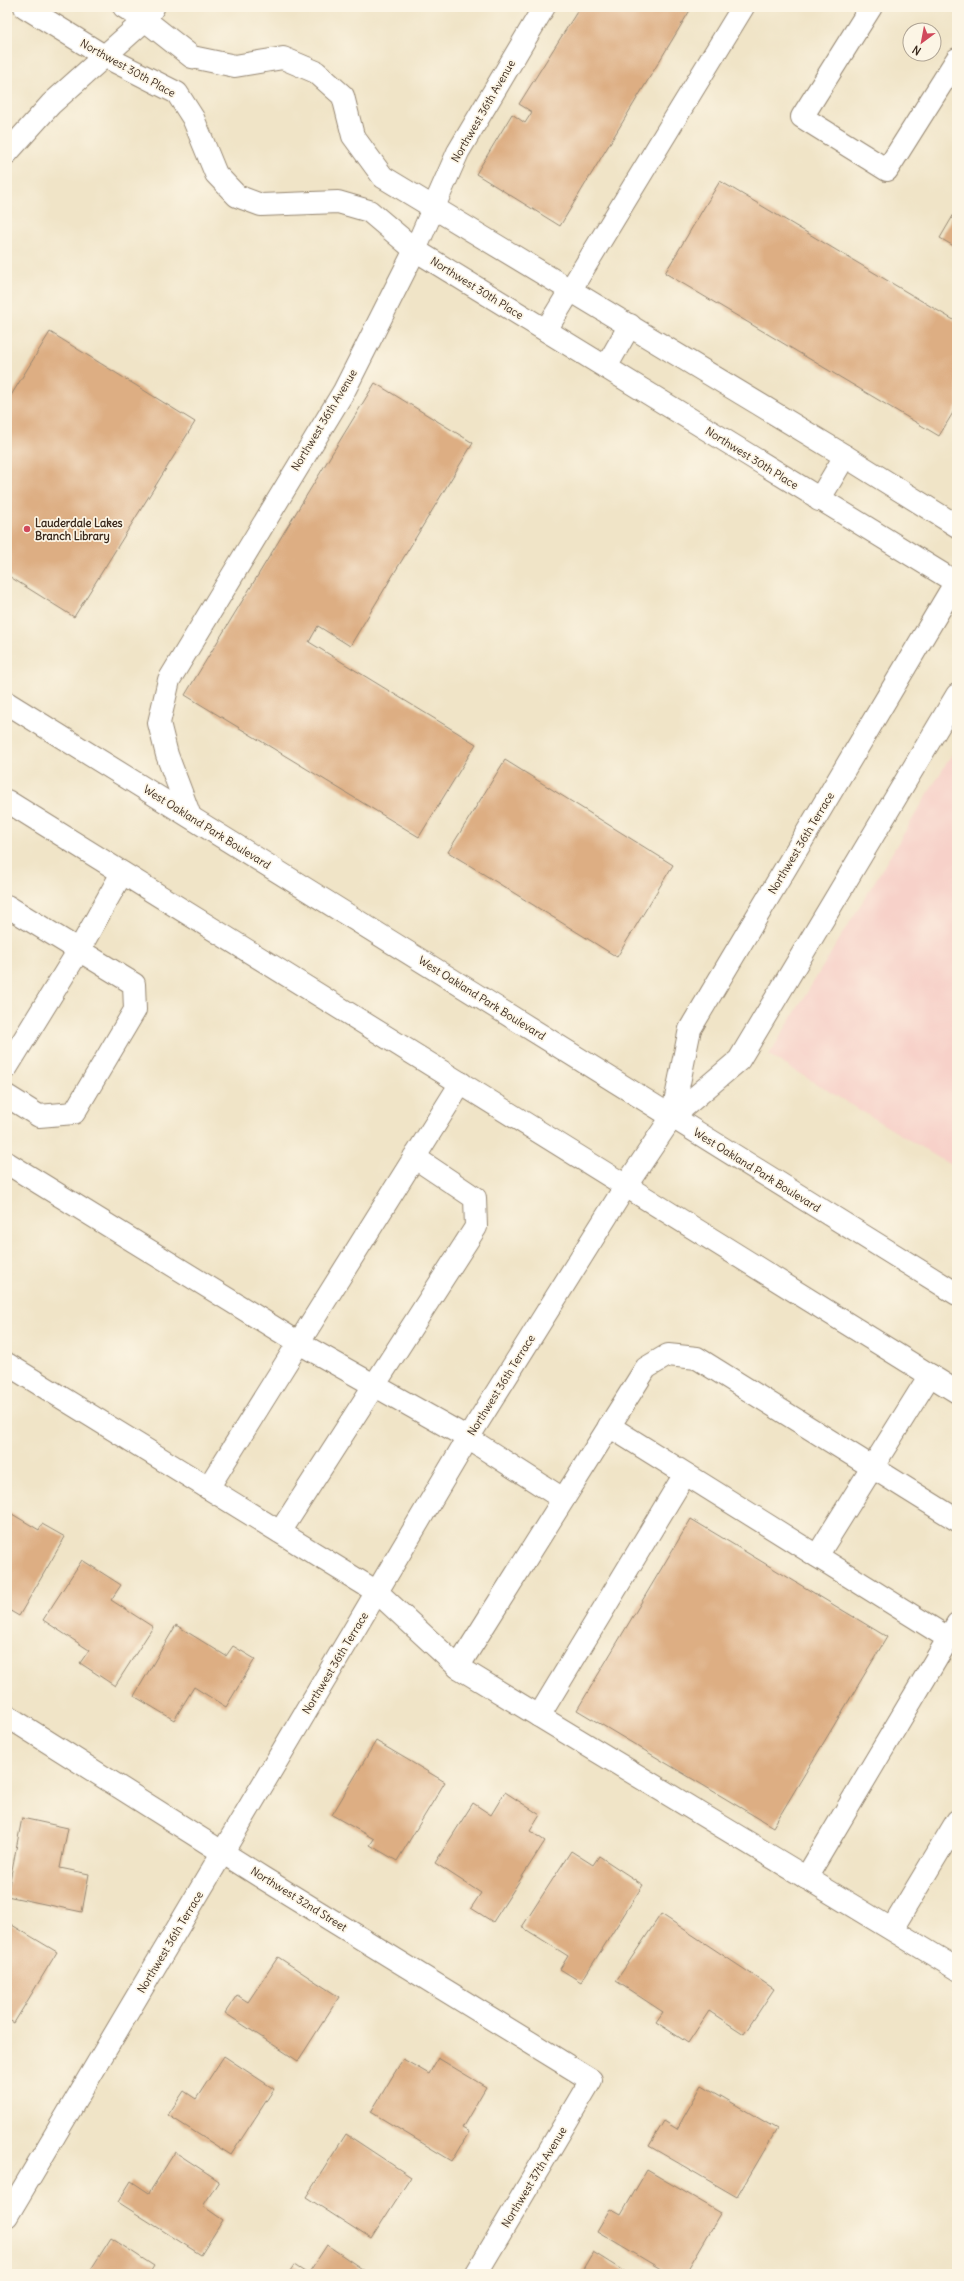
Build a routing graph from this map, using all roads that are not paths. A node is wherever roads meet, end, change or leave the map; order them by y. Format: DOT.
graph roads {
  1 [pos="25,7"];
  2 [pos="124,7"];
  3 [pos="544,7"];
  4 [pos="743,7"];
  5 [pos="871,7"];
  6 [pos="149,13"];
  7 [pos="104,56"];
  8 [pos="957,59"];
  9 [pos="7,153"];
  10 [pos="434,208"];
  11 [pos="415,250"];
  12 [pos="571,290"];
  13 [pos="630,326"];
  14 [pos="546,330"];
  15 [pos="606,367"];
  16 [pos="845,456"];
  17 [pos="819,500"];
  18 [pos="957,526"];
  19 [pos="956,582"];
  20 [pos="955,702"];
  21 [pos="7,703"];
  22 [pos="7,801"];
  23 [pos="190,816"];
  24 [pos="122,873"];
  25 [pos="7,906"];
  26 [pos="79,950"];
  27 [pos="7,1067"];
  28 [pos="461,1083"];
  29 [pos="7,1096"];
  30 [pos="672,1116"];
  31 [pos="414,1157"];
  32 [pos="7,1163"];
  33 [pos="625,1187"];
  34 [pos="957,1294"];
  35 [pos="299,1343"];
  36 [pos="7,1364"];
  37 [pos="930,1375"];
  38 [pos="374,1384"];
  39 [pos="957,1392"];
  40 [pos="609,1426"];
  41 [pos="468,1438"];
  42 [pos="873,1467"];
  43 [pos="685,1474"];
  44 [pos="208,1488"];
  45 [pos="564,1499"];
  46 [pos="957,1520"];
  47 [pos="280,1532"];
  48 [pos="817,1556"];
  49 [pos="377,1592"];
  50 [pos="953,1631"];
  51 [pos="458,1667"];
  52 [pos="7,1716"];
  53 [pos="539,1716"];
  54 [pos="957,1821"];
  55 [pos="223,1852"];
  56 [pos="806,1878"];
  57 [pos="892,1929"];
  58 [pos="957,1968"];
  59 [pos="592,2080"];
  60 [pos="7,2216"];
  61 [pos="476,2274"];
  1 -- 7 [label="street, Northwest 30th Place"];
  2 -- 6 [label="street"];
  3 -- 10 [label="street, Northwest 36th Avenue"];
  4 -- 12 [label="street"];
  5 -- 8 [label="street"];
  6 -- 7 [label="street"];
  6 -- 10 [label="street"];
  7 -- 9 [label="street"];
  7 -- 11 [label="street, Northwest 30th Place"];
  10 -- 11 [label="street, Northwest 36th Avenue"];
  10 -- 12 [label="street"];
  11 -- 14 [label="street, Northwest 30th Place"];
  11 -- 23 [label="street, Northwest 36th Avenue"];
  12 -- 13 [label="street"];
  12 -- 14 [label="street"];
  13 -- 15 [label="street"];
  13 -- 16 [label="street"];
  14 -- 15 [label="street, Northwest 30th Place"];
  15 -- 17 [label="street, Northwest 30th Place"];
  16 -- 17 [label="street"];
  16 -- 18 [label="street"];
  17 -- 19 [label="street, Northwest 30th Place"];
  19 -- 30 [label="street, Northwest 36th Terrace"];
  20 -- 30 [label="street, Northwest 36th Terrace"];
  21 -- 23 [label="street, West Oakland Park Boulevard"];
  22 -- 24 [label="street"];
  23 -- 30 [label="street, West Oakland Park Boulevard"];
  24 -- 26 [label="street"];
  24 -- 28 [label="street"];
  25 -- 26 [label="street"];
  26 -- 27 [label="street"];
  26 -- 29 [label="street"];
  28 -- 31 [label="street"];
  28 -- 33 [label="street"];
  30 -- 33 [label="street, Northwest 36th Terrace"];
  30 -- 34 [label="street, West Oakland Park Boulevard"];
  31 -- 35 [label="street"];
  31 -- 38 [label="street"];
  32 -- 35 [label="street"];
  33 -- 37 [label="street"];
  33 -- 41 [label="street, Northwest 36th Terrace"];
  35 -- 38 [label="street"];
  35 -- 44 [label="street"];
  36 -- 44 [label="street"];
  37 -- 39 [label="street"];
  37 -- 42 [label="street"];
  38 -- 41 [label="street"];
  38 -- 47 [label="street"];
  40 -- 42 [label="street"];
  40 -- 43 [label="street"];
  40 -- 45 [label="street"];
  41 -- 45 [label="street"];
  41 -- 49 [label="street, Northwest 36th Terrace"];
  42 -- 46 [label="street"];
  42 -- 48 [label="street"];
  43 -- 48 [label="street"];
  43 -- 53 [label="street"];
  44 -- 47 [label="street"];
  45 -- 51 [label="street"];
  47 -- 49 [label="street"];
  48 -- 50 [label="street"];
  49 -- 51 [label="street"];
  49 -- 55 [label="street, Northwest 36th Terrace"];
  50 -- 56 [label="street"];
  51 -- 53 [label="street"];
  52 -- 55 [label="street, Northwest 32nd Street"];
  53 -- 56 [label="street"];
  54 -- 57 [label="street"];
  55 -- 59 [label="street, Northwest 32nd Street"];
  55 -- 60 [label="street, Northwest 36th Terrace"];
  56 -- 57 [label="street"];
  57 -- 58 [label="street"];
  59 -- 61 [label="street, Northwest 37th Avenue"];
}
